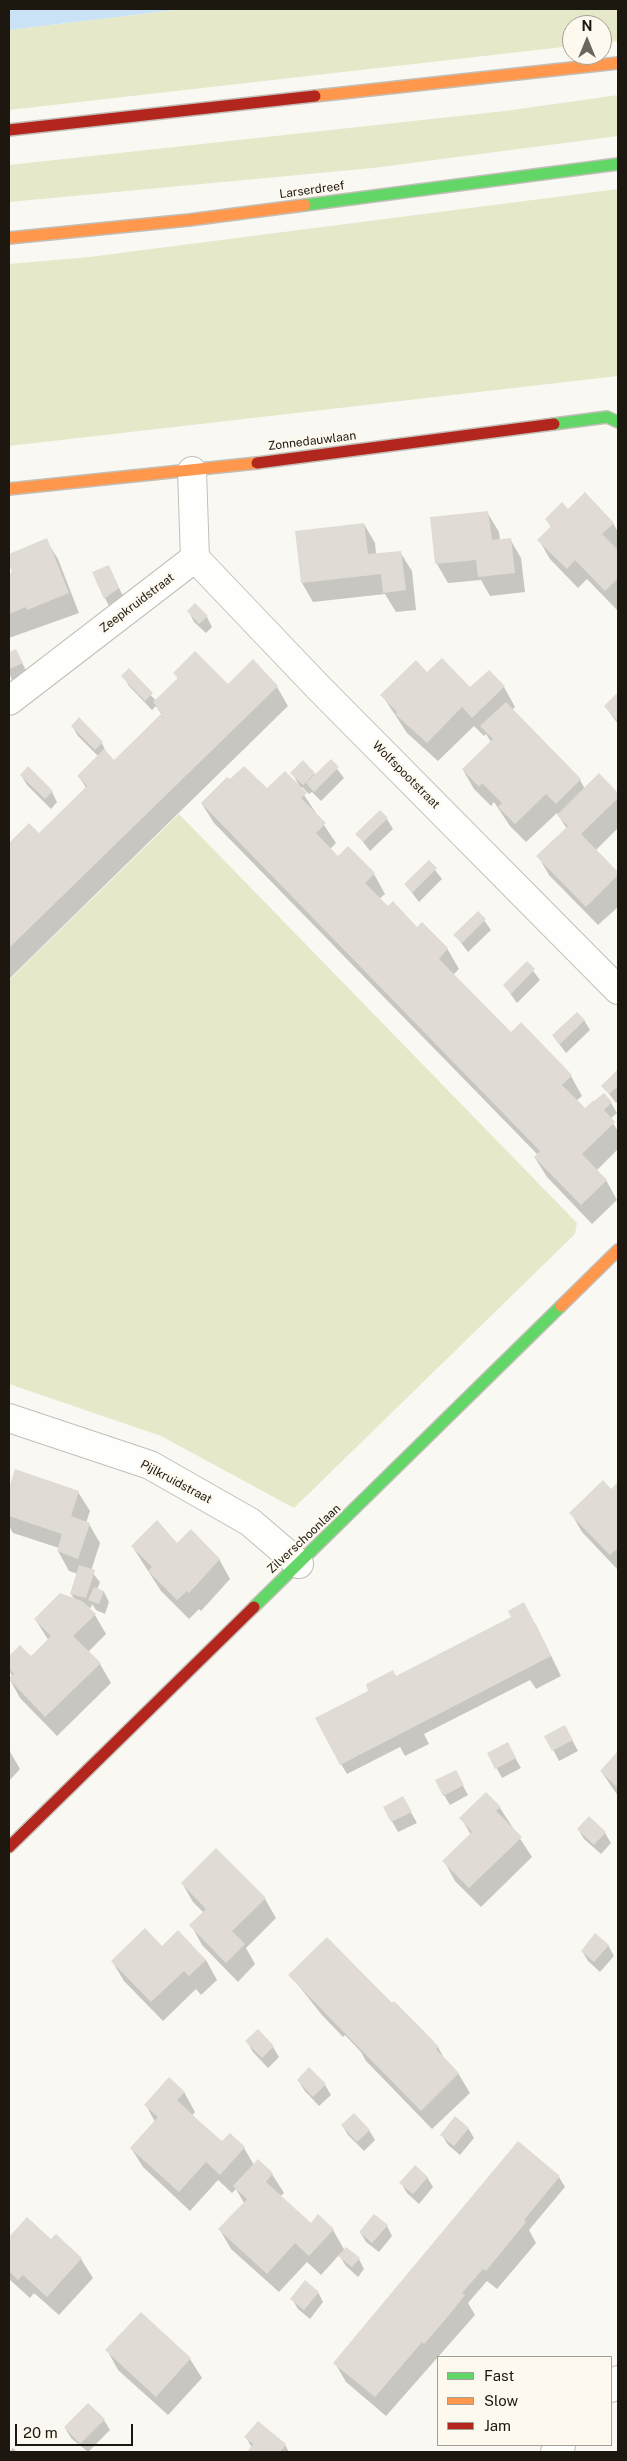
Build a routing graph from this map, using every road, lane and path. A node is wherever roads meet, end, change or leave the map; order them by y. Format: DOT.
graph roads {
  1 [pos="618,63"];
  2 [pos="9,130"];
  3 [pos="618,164"];
  4 [pos="9,238"];
  5 [pos="618,422"];
  6 [pos="192,471"];
  7 [pos="9,489"];
  8 [pos="195,558"];
  9 [pos="9,701"];
  10 [pos="618,990"];
  11 [pos="618,1250"];
  12 [pos="9,1418"];
  13 [pos="299,1564"];
  14 [pos="9,1847"];
  1 -- 2 [label="street"];
  3 -- 4 [label="street, Larserdreef"];
  5 -- 6 [label="street, Zonnedauwlaan"];
  6 -- 7 [label="street, Zonnedauwlaan"];
  6 -- 8 [label="street"];
  8 -- 9 [label="street, Zeepkruidstraat"];
  8 -- 10 [label="street, Wolfspootstraat"];
  11 -- 13 [label="street, Zilverschoonlaan"];
  12 -- 13 [label="street, Pijlkruidstraat"];
  13 -- 14 [label="street, Zilverschoonlaan"];
}
